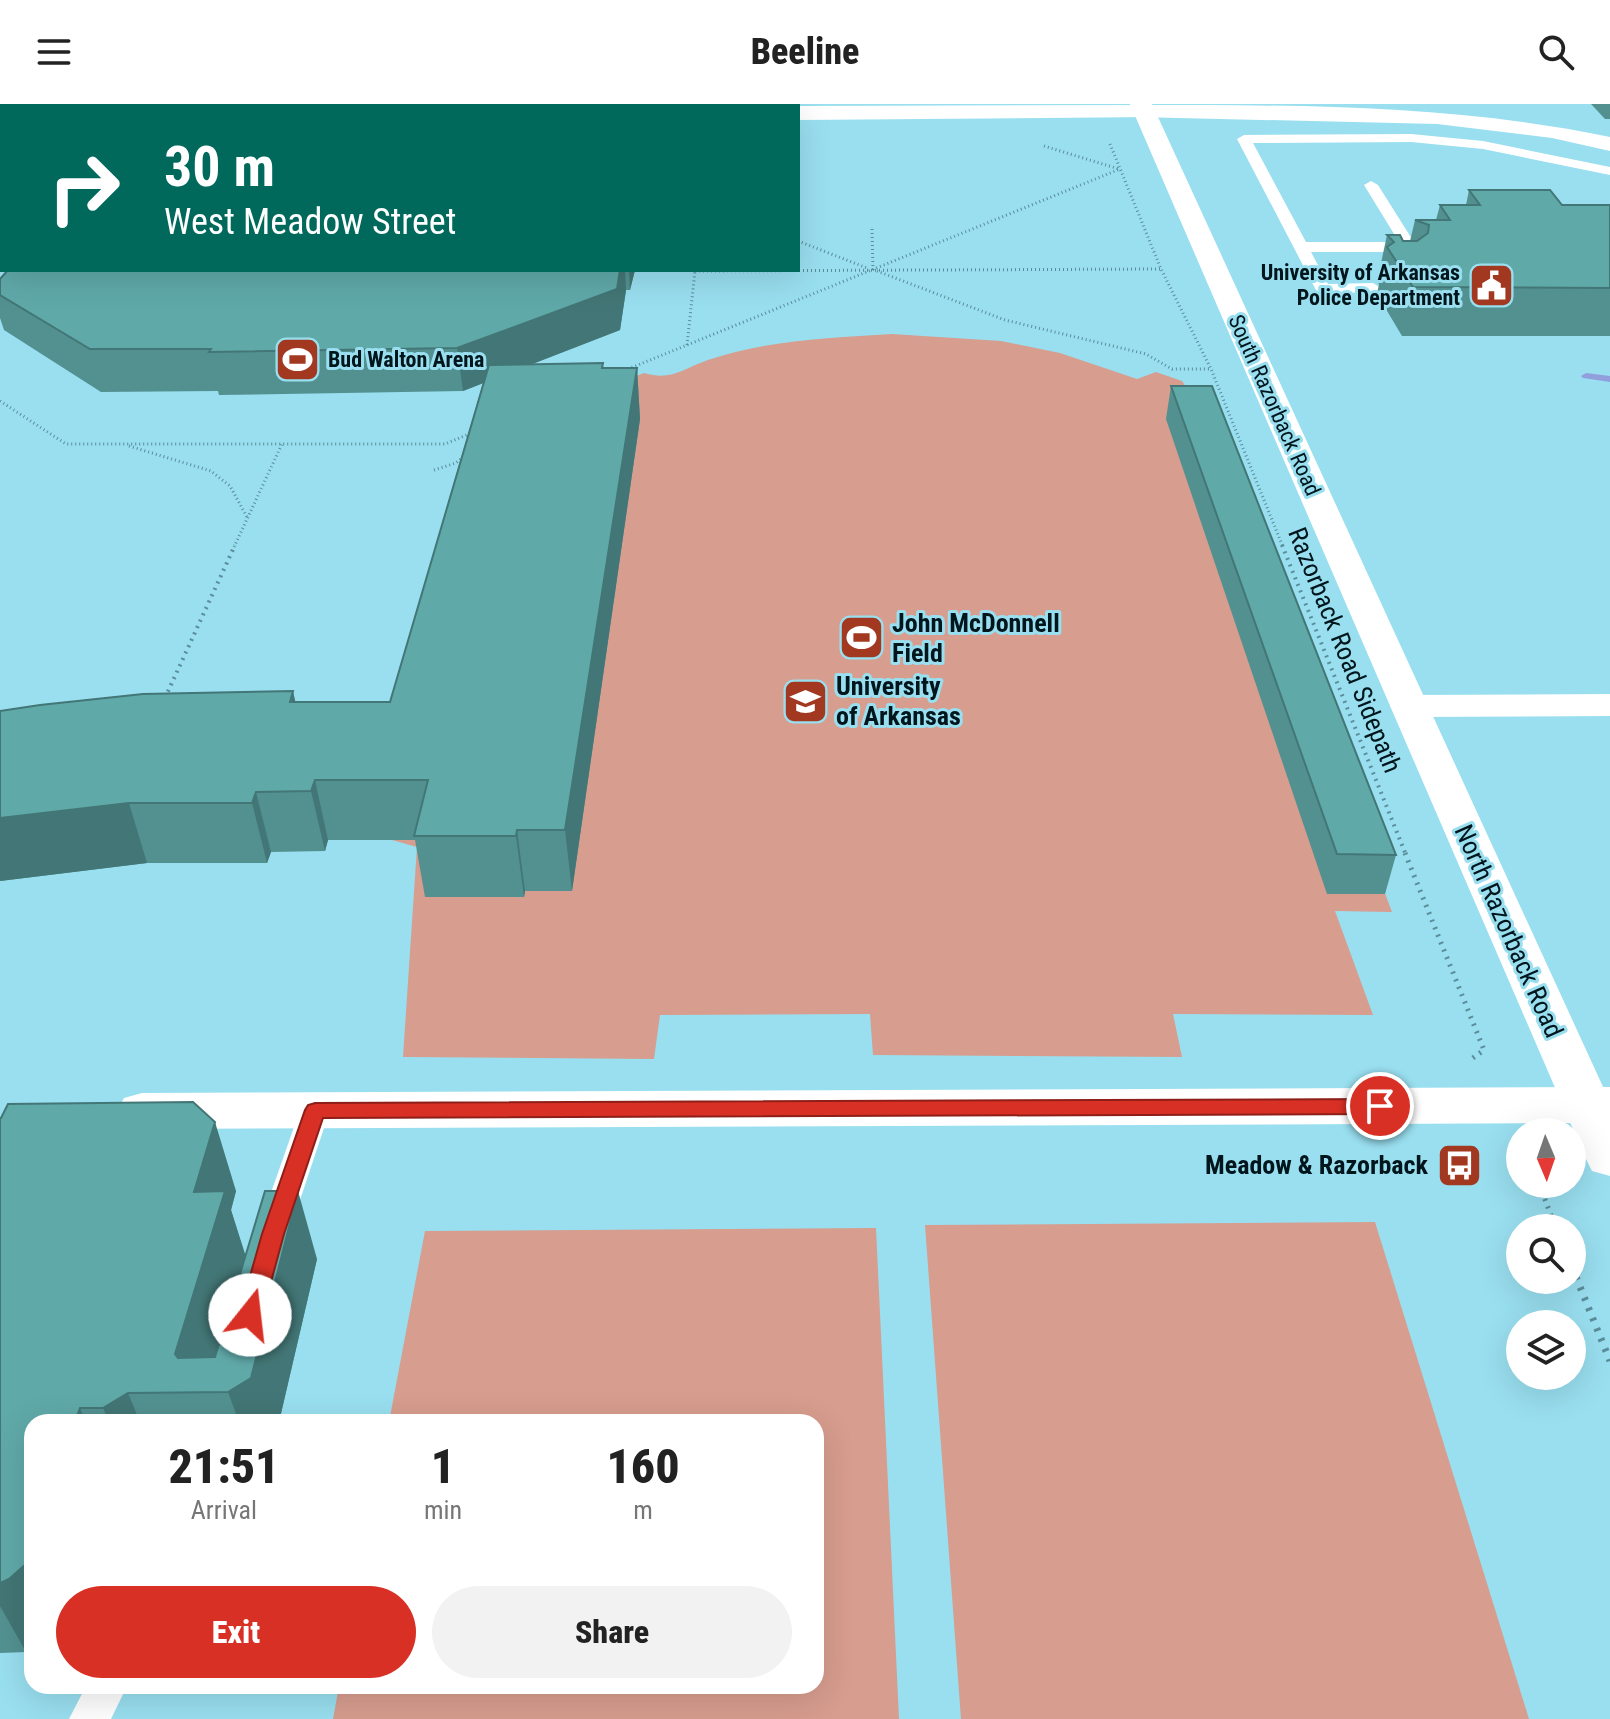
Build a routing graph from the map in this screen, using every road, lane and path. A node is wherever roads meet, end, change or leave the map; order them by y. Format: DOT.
graph roads {
  1 [pos="1143,108"];
  2 [pos="1089,112"];
  3 [pos="800,113"];
  4 [pos="1610,144"];
  5 [pos="1120,169"];
  6 [pos="1610,171"];
  7 [pos="1371,185"];
  8 [pos="872,229"];
  9 [pos="800,242"];
  10 [pos="1302,247"];
  11 [pos="1409,247"];
  12 [pos="1422,264"];
  13 [pos="1161,269"];
  14 [pos="800,270"];
  15 [pos="873,270"];
  16 [pos="695,272"];
  17 [pos="1373,288"];
  18 [pos="687,345"];
  19 [pos="1211,369"];
  20 [pos="616,374"];
  21 [pos="0,401"];
  22 [pos="487,427"];
  23 [pos="459,438"];
  24 [pos="122,444"];
  25 [pos="282,444"];
  26 [pos="464,445"];
  27 [pos="470,451"];
  28 [pos="434,470"];
  29 [pos="248,518"];
  30 [pos="1610,705"];
  31 [pos="162,706"];
  32 [pos="1409,706"];
  33 [pos="1598,1105"];
  34 [pos="1482,1106"];
  35 [pos="315,1110"];
  36 [pos="93,1111"];
  37 [pos="1506,1150"];
  38 [pos="1610,1157"];
  39 [pos="269,1248"];
  40 [pos="1583,1294"];
  41 [pos="1610,1361"];
  42 [pos="103,1694"];
  43 [pos="89,1719"];
  1 -- 2 [label="street"];
  1 -- 4 [label="street"];
  1 -- 32 [label="street, South Razorback Road"];
  2 -- 3 [label="street"];
  2 -- 5 [label="path, Razorback Road Sidepath"];
  5 -- 13 [label="path, Razorback Road Sidepath"];
  5 -- 15 [label="path"];
  6 -- 10 [label="lane"];
  7 -- 11 [label="lane"];
  8 -- 15 [label="path"];
  9 -- 15 [label="path"];
  10 -- 11 [label="lane"];
  10 -- 17 [label="lane"];
  11 -- 12 [label="lane"];
  13 -- 15 [label="path"];
  13 -- 19 [label="path, Razorback Road Sidepath"];
  14 -- 15 [label="path"];
  15 -- 18 [label="path"];
  15 -- 19 [label="path"];
  16 -- 18 [label="path"];
  18 -- 20 [label="path"];
  19 -- 34 [label="path, Razorback Road Sidepath"];
  21 -- 24 [label="path"];
  22 -- 23 [label="path"];
  23 -- 25 [label="path"];
  23 -- 26 [label="path"];
  24 -- 25 [label="path"];
  24 -- 29 [label="path"];
  25 -- 29 [label="path"];
  27 -- 28 [label="path"];
  29 -- 31 [label="path"];
  30 -- 32 [label="street"];
  32 -- 33 [label="street, North Razorback Road"];
  33 -- 34 [label="street"];
  33 -- 38 [label="street, North Razorback Road"];
  34 -- 35 [label="street"];
  34 -- 37 [label="path, Razorback Road Sidepath"];
  35 -- 36 [label="street"];
  35 -- 39 [label="lane"];
  40 -- 41 [label="path"];
  42 -- 43 [label="lane"];
}
